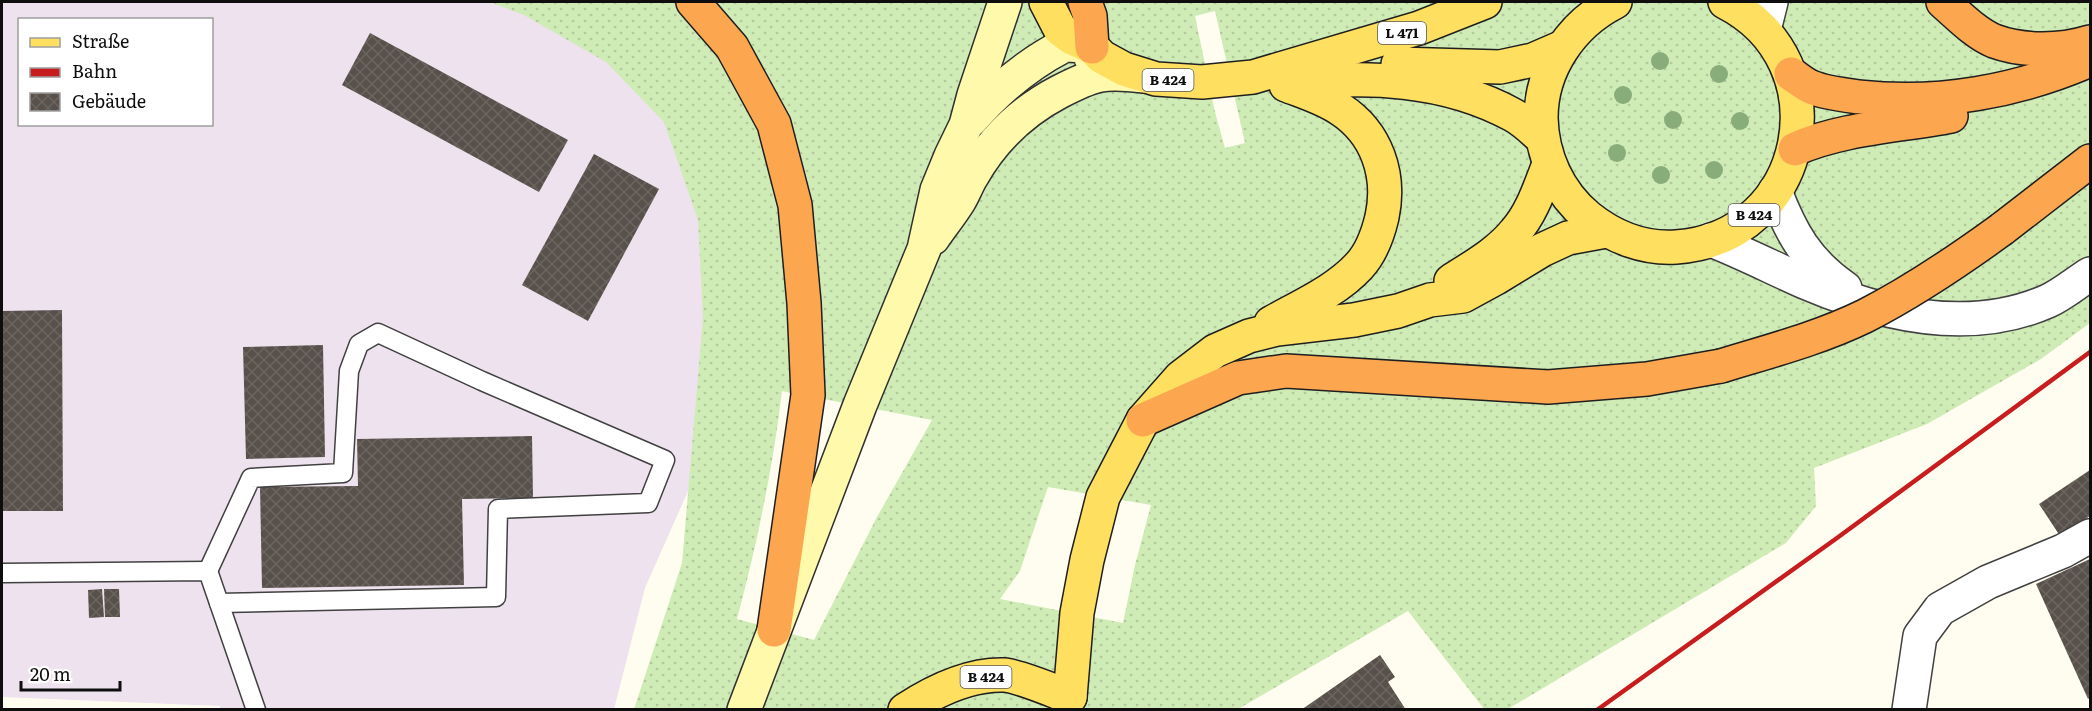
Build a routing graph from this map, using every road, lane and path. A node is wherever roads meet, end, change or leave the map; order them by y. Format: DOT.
graph roads {
  1 [pos="693,2"];
  2 [pos="1005,2"];
  3 [pos="1046,2"];
  4 [pos="1085,2"];
  5 [pos="1485,2"];
  6 [pos="1616,2"];
  7 [pos="1725,2"];
  8 [pos="1943,2"];
  9 [pos="1768,16"];
  10 [pos="2091,42"];
  11 [pos="1092,47"];
  12 [pos="1563,47"];
  13 [pos="1318,58"];
  14 [pos="2091,60"];
  15 [pos="1791,74"];
  16 [pos="1142,75"];
  17 [pos="1253,77"];
  18 [pos="1083,79"];
  19 [pos="2091,79"];
  20 [pos="1286,85"];
  21 [pos="966,125"];
  22 [pos="1795,149"];
  23 [pos="1545,151"];
  24 [pos="2091,161"];
  25 [pos="1775,191"];
  26 [pos="1606,231"];
  27 [pos="1711,240"];
  28 [pos="924,249"];
  29 [pos="2091,274"];
  30 [pos="1430,300"];
  31 [pos="1866,303"];
  32 [pos="1249,336"];
  33 [pos="1143,420"];
  34 [pos="2091,536"];
  35 [pos="208,571"];
  36 [pos="2,573"];
  37 [pos="219,603"];
  38 [pos="774,630"];
  39 [pos="1071,703"];
  40 [pos="256,710"];
  41 [pos="744,710"];
  42 [pos="905,710"];
  43 [pos="1027,710"];
  44 [pos="1909,710"];
  1 -- 38 [label="highway"];
  2 -- 21 [label="main road"];
  3 -- 11 [label="main road, B 424"];
  4 -- 11 [label="highway"];
  5 -- 13 [label="main road, L 471"];
  6 -- 12 [label="main road, B 424"];
  7 -- 9 [label="main road, B 424"];
  8 -- 10 [label="highway"];
  9 -- 15 [label="main road, B 424"];
  11 -- 16 [label="main road, B 424"];
  11 -- 18 [label="main road"];
  11 -- 21 [label="main road"];
  12 -- 13 [label="main road, B 424"];
  12 -- 23 [label="main road, B 424"];
  13 -- 17 [label="main road, B 424"];
  14 -- 15 [label="highway"];
  15 -- 22 [label="main road, B 424"];
  16 -- 17 [label="main road, B 424"];
  16 -- 18 [label="main road"];
  17 -- 20 [label="main road, B 424"];
  18 -- 28 [label="main road"];
  19 -- 22 [label="highway"];
  20 -- 23 [label="main road, B 424"];
  20 -- 32 [label="main road, B 424"];
  21 -- 28 [label="main road"];
  22 -- 25 [label="main road, B 424"];
  23 -- 26 [label="main road, B 424"];
  23 -- 30 [label="main road, B 424"];
  24 -- 33 [label="highway, bridge"];
  25 -- 27 [label="main road, B 424"];
  25 -- 31 [label="street"];
  26 -- 27 [label="main road, B 424"];
  26 -- 30 [label="main road, B 424"];
  27 -- 31 [label="street"];
  28 -- 38 [label="main road"];
  29 -- 31 [label="street"];
  30 -- 32 [label="main road, B 424"];
  32 -- 33 [label="main road, B 424"];
  33 -- 39 [label="main road, B 424"];
  34 -- 44 [label="street"];
  35 -- 36 [label="lane"];
  35 -- 37 [label="lane"];
  35 -- 37 [label="lane"];
  37 -- 40 [label="lane"];
  38 -- 41 [label="main road"];
  39 -- 42 [label="main road, B 424"];
  39 -- 43 [label="main road"];
}
